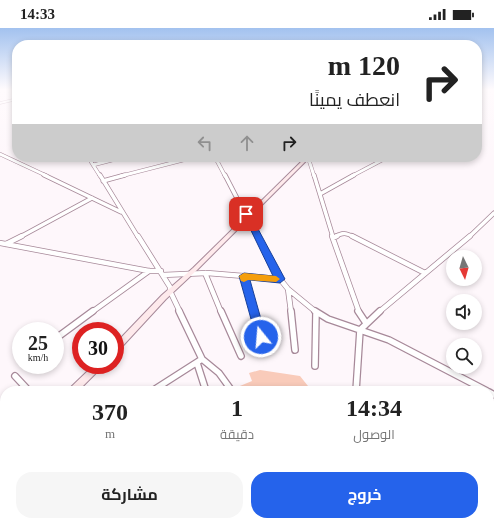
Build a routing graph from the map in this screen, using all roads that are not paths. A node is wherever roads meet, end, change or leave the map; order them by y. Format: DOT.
graph roads {
  1 [pos="0,154"];
  2 [pos="12,160"];
  3 [pos="17,162"];
  4 [pos="102,162"];
  5 [pos="176,162"];
  6 [pos="218,162"];
  7 [pos="303,162"];
  8 [pos="310,162"];
  9 [pos="379,162"];
  10 [pos="93,164"];
  11 [pos="103,181"];
  12 [pos="320,194"];
  13 [pos="92,198"];
  14 [pos="123,213"];
  15 [pos="494,213"];
  16 [pos="248,217"];
  17 [pos="333,238"];
  18 [pos="0,243"];
  19 [pos="6,244"];
  20 [pos="149,271"];
  21 [pos="192,272"];
  22 [pos="162,273"];
  23 [pos="205,273"];
  24 [pos="425,273"];
  25 [pos="244,276"];
  26 [pos="280,279"];
  27 [pos="173,289"];
  28 [pos="288,289"];
  29 [pos="316,312"];
  30 [pos="366,323"];
  31 [pos="360,330"];
  32 [pos="64,332"];
  33 [pos="124,340"];
  34 [pos="264,348"];
  35 [pos="295,350"];
  36 [pos="241,356"];
  37 [pos="200,361"];
  38 [pos="315,366"];
  39 [pos="90,374"];
  40 [pos="15,376"];
  41 [pos="24,386"];
  42 [pos="79,386"];
  43 [pos="160,386"];
  44 [pos="205,386"];
  45 [pos="228,386"];
  46 [pos="356,386"];
  47 [pos="473,386"];
  1 -- 2 [label="street"];
  3 -- 13 [label="street"];
  4 -- 10 [label="street"];
  5 -- 11 [label="street"];
  6 -- 16 [label="street"];
  7 -- 16 [label="main road"];
  8 -- 12 [label="street"];
  9 -- 12 [label="street"];
  10 -- 11 [label="street"];
  11 -- 14 [label="street"];
  12 -- 17 [label="street"];
  13 -- 14 [label="street"];
  13 -- 19 [label="street"];
  14 -- 22 [label="street"];
  15 -- 24 [label="street"];
  16 -- 21 [label="main road"];
  16 -- 26 [label="street"];
  17 -- 24 [label="street"];
  17 -- 30 [label="street"];
  18 -- 19 [label="street"];
  19 -- 20 [label="street"];
  20 -- 22 [label="street"];
  20 -- 32 [label="street"];
  21 -- 22 [label="street"];
  21 -- 23 [label="street"];
  21 -- 27 [label="main road"];
  22 -- 27 [label="street"];
  23 -- 25 [label="street"];
  23 -- 36 [label="street"];
  24 -- 30 [label="street"];
  25 -- 26 [label="street"];
  25 -- 34 [label="street"];
  26 -- 28 [label="street"];
  27 -- 33 [label="main road"];
  27 -- 37 [label="street"];
  28 -- 29 [label="street"];
  28 -- 35 [label="street"];
  29 -- 31 [label="street"];
  29 -- 38 [label="street"];
  30 -- 31 [label="street"];
  31 -- 46 [label="street"];
  31 -- 47 [label="street"];
  37 -- 43 [label="street"];
  37 -- 44 [label="street"];
  37 -- 45 [label="street"];
  39 -- 42 [label="main road"];
  40 -- 41 [label="street"];
}
